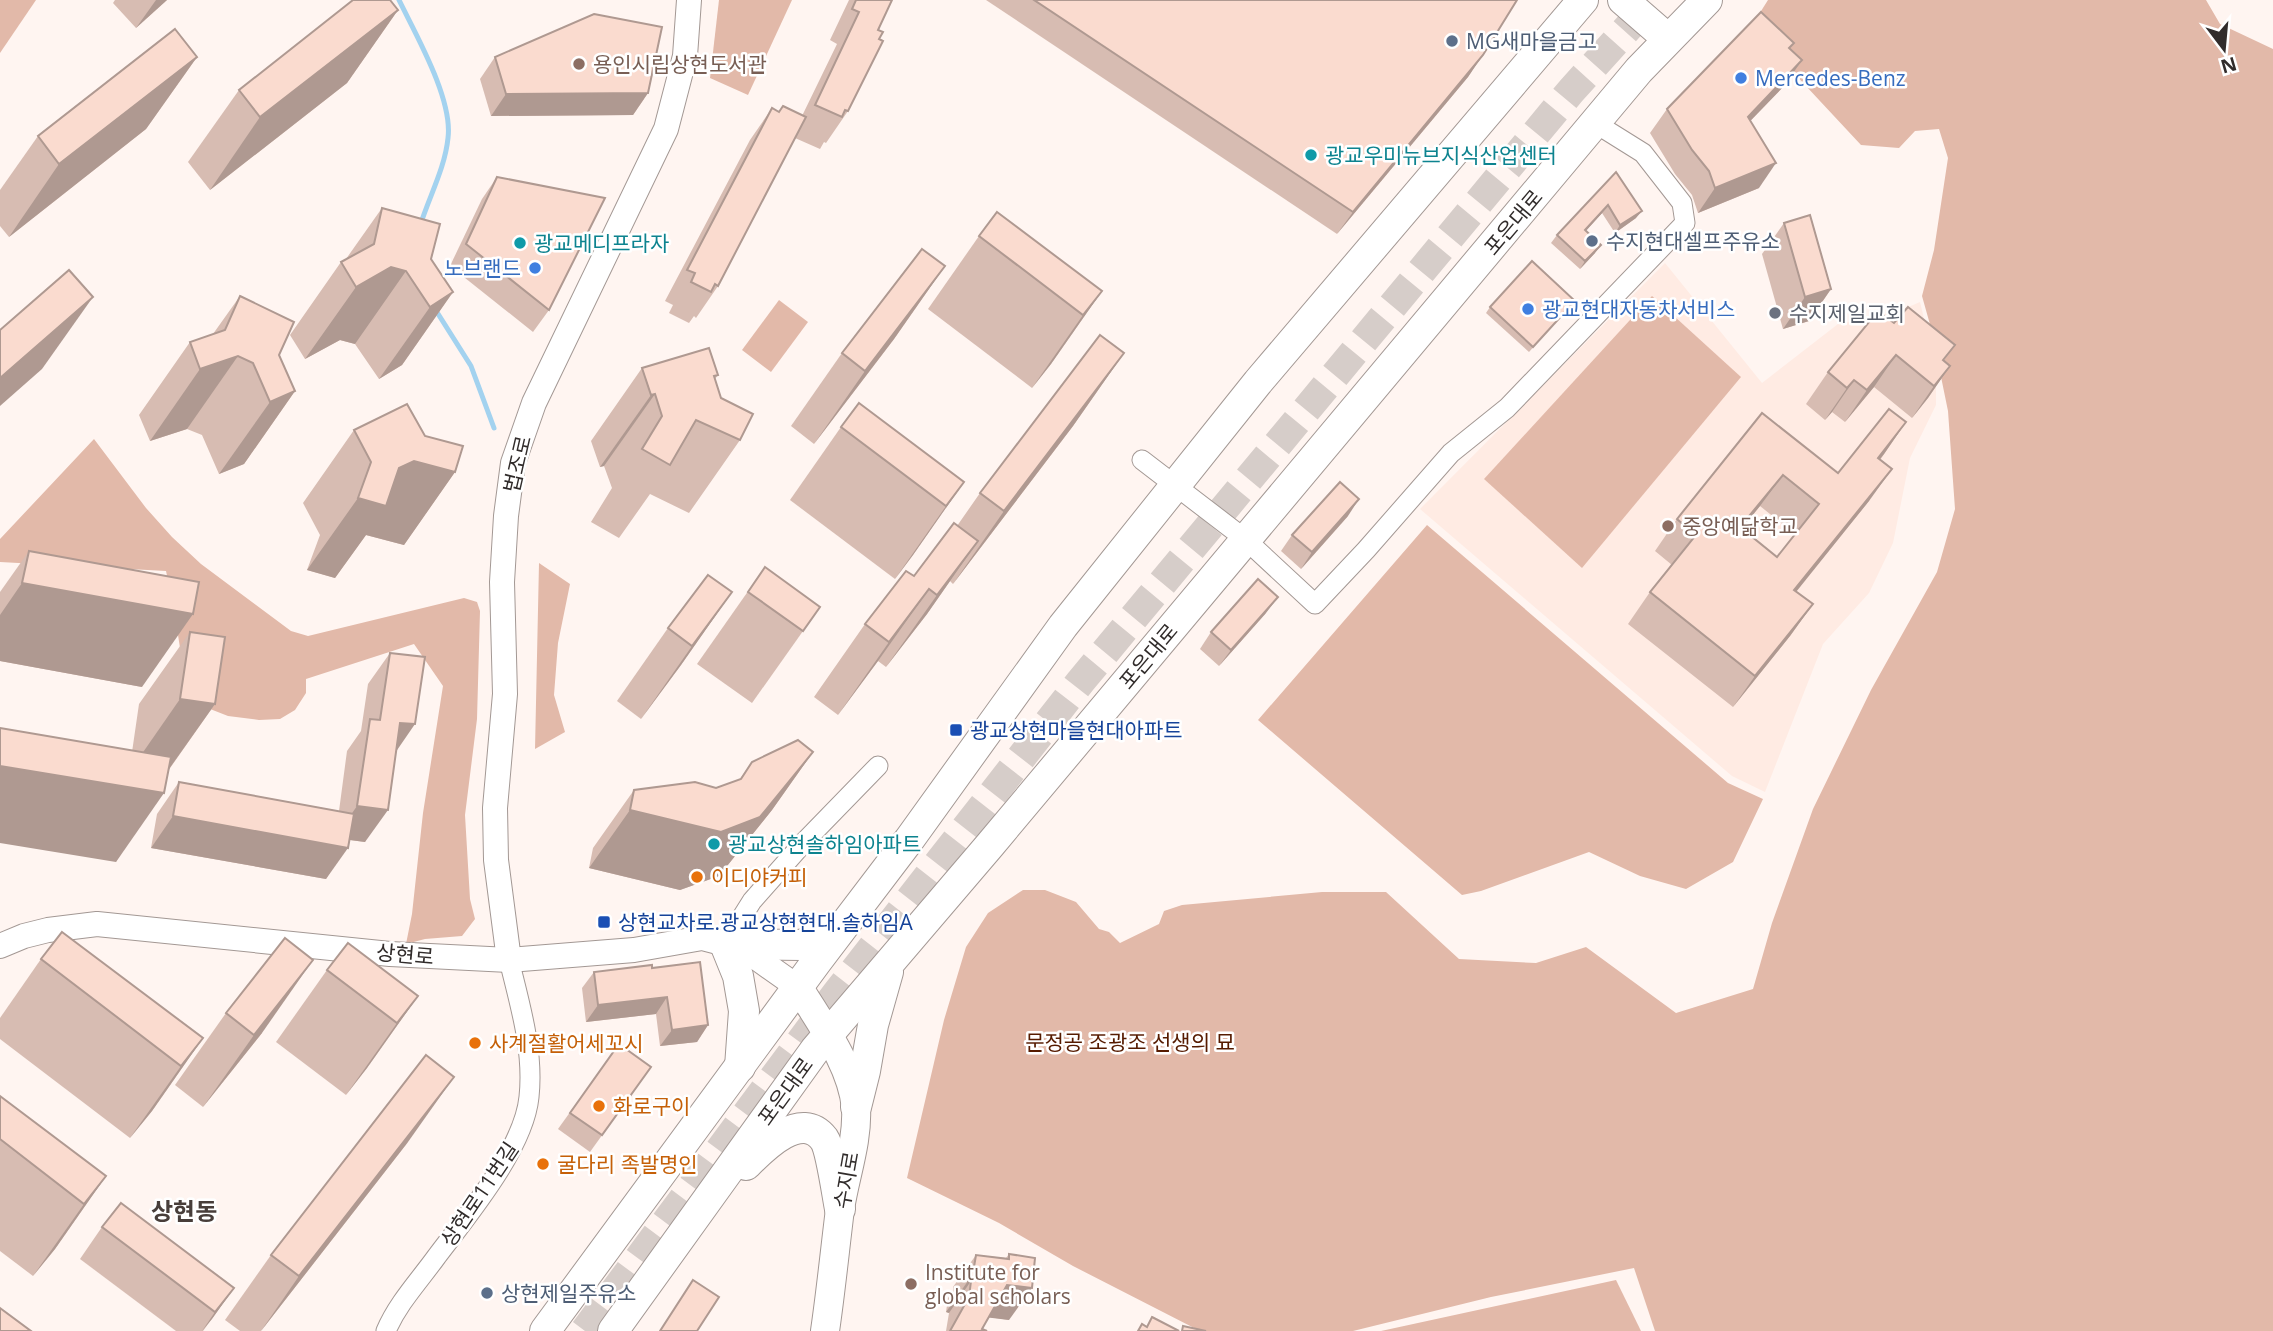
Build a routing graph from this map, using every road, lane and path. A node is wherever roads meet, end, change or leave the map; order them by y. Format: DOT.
graph roads {
  1 [pos="690,0"];
  2 [pos="1583,0"];
  3 [pos="1623,0"];
  4 [pos="1707,0"];
  5 [pos="1668,39"];
  6 [pos="1595,123"];
  7 [pos="1142,460"];
  8 [pos="1175,485"];
  9 [pos="1245,539"];
  10 [pos="878,766"];
  11 [pos="846,923"];
  12 [pos="725,944"];
  13 [pos="0,946"];
  14 [pos="509,960"];
  15 [pos="891,960"];
  16 [pos="799,988"];
  17 [pos="828,1035"];
  18 [pos="740,1068"];
  19 [pos="856,1107"];
  20 [pos="715,1188"];
  21 [pos="840,1209"];
  22 [pos="386,1331"];
  23 [pos="545,1331"];
  24 [pos="613,1331"];
  25 [pos="824,1331"];
  1 -- 14 [label="street, 법조로"];
  2 -- 8 [label="main road"];
  3 -- 5 [label="main road"];
  4 -- 5 [label="main road, 포은대로"];
  5 -- 6 [label="main road, 포은대로"];
  6 -- 9 [label="main road, 포은대로"];
  6 -- 9 [label="street"];
  7 -- 8 [label="street"];
  8 -- 9 [label="street"];
  8 -- 11 [label="main road"];
  9 -- 15 [label="main road, 포은대로"];
  10 -- 12 [label="street"];
  11 -- 12 [label="main road"];
  11 -- 16 [label="main road"];
  12 -- 14 [label="street, 상현로"];
  12 -- 16 [label="street, 상현로"];
  12 -- 18 [label="main road"];
  13 -- 14 [label="street, 상현로"];
  14 -- 22 [label="street, 상현로11번길"];
  15 -- 17 [label="main road, 포은대로"];
  15 -- 19 [label="main road"];
  16 -- 17 [label="main road, 수지로"];
  16 -- 18 [label="main road"];
  17 -- 19 [label="main road, 수지로"];
  17 -- 20 [label="main road, 포은대로"];
  18 -- 23 [label="main road"];
  19 -- 21 [label="main road, 수지로"];
  20 -- 21 [label="main road"];
  20 -- 24 [label="main road, 포은대로"];
  21 -- 25 [label="main road, 수지로"];
}
